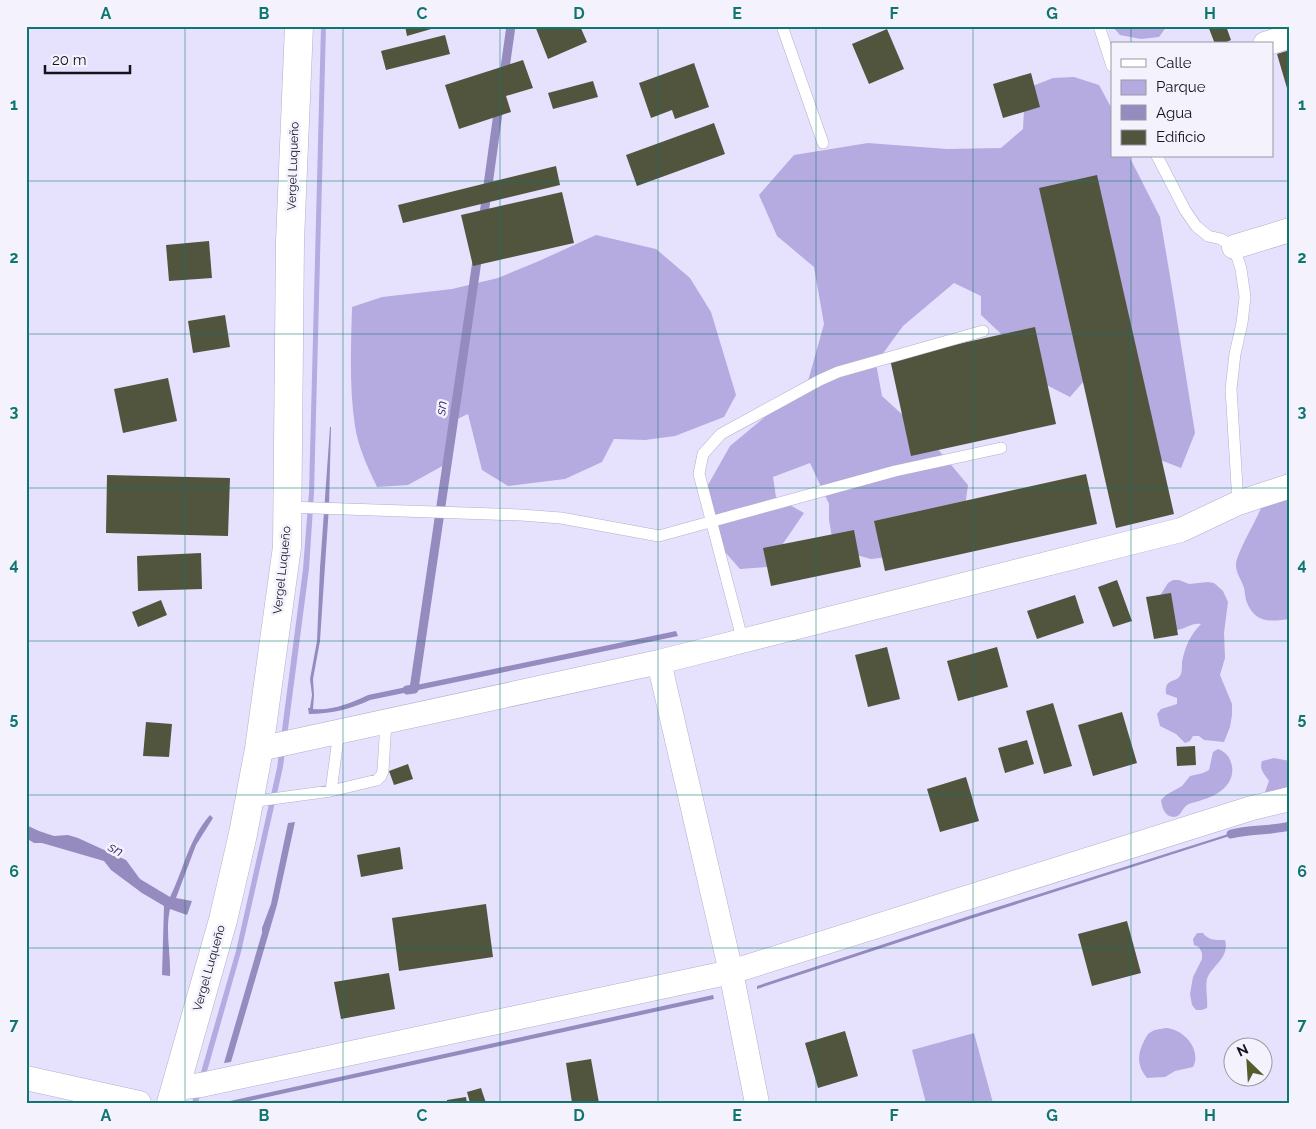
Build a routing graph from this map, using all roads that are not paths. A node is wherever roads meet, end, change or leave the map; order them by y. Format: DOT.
graph roads {
  1 [pos="299,26"];
  2 [pos="782,26"];
  3 [pos="1099,26"];
  4 [pos="1290,36"];
  5 [pos="1271,42"];
  6 [pos="1111,63"];
  7 [pos="823,142"];
  8 [pos="1158,158"];
  9 [pos="1290,230"];
  10 [pos="1234,247"];
  11 [pos="983,331"];
  12 [pos="1001,448"];
  13 [pos="1290,486"];
  14 [pos="1238,503"];
  15 [pos="287,507"];
  16 [pos="710,522"];
  17 [pos="743,642"];
  18 [pos="659,662"];
  19 [pos="386,721"];
  20 [pos="339,731"];
  21 [pos="259,749"];
  22 [pos="331,791"];
  23 [pos="1290,799"];
  24 [pos="249,802"];
  25 [pos="731,972"];
  26 [pos="26,1078"];
  27 [pos="174,1095"];
  28 [pos="139,1103"];
  29 [pos="757,1103"];
  1 -- 15 [label="main road, Vergel Luqueño"];
  2 -- 7 [label="lane"];
  3 -- 6 [label="lane"];
  4 -- 5 [label="street"];
  8 -- 10 [label="lane"];
  9 -- 10 [label="street"];
  10 -- 14 [label="lane"];
  11 -- 16 [label="lane"];
  12 -- 16 [label="lane"];
  13 -- 14 [label="street"];
  14 -- 17 [label="street"];
  15 -- 16 [label="lane"];
  15 -- 21 [label="main road, Vergel Luqueño"];
  16 -- 17 [label="lane"];
  17 -- 18 [label="street"];
  18 -- 19 [label="street"];
  18 -- 25 [label="street"];
  19 -- 20 [label="street"];
  19 -- 22 [label="lane"];
  20 -- 21 [label="street"];
  20 -- 22 [label="lane"];
  21 -- 24 [label="main road, Vergel Luqueño"];
  22 -- 24 [label="lane"];
  23 -- 25 [label="street"];
  24 -- 27 [label="main road, Vergel Luqueño"];
  25 -- 27 [label="street"];
  25 -- 29 [label="street"];
  26 -- 28 [label="street"];
}
